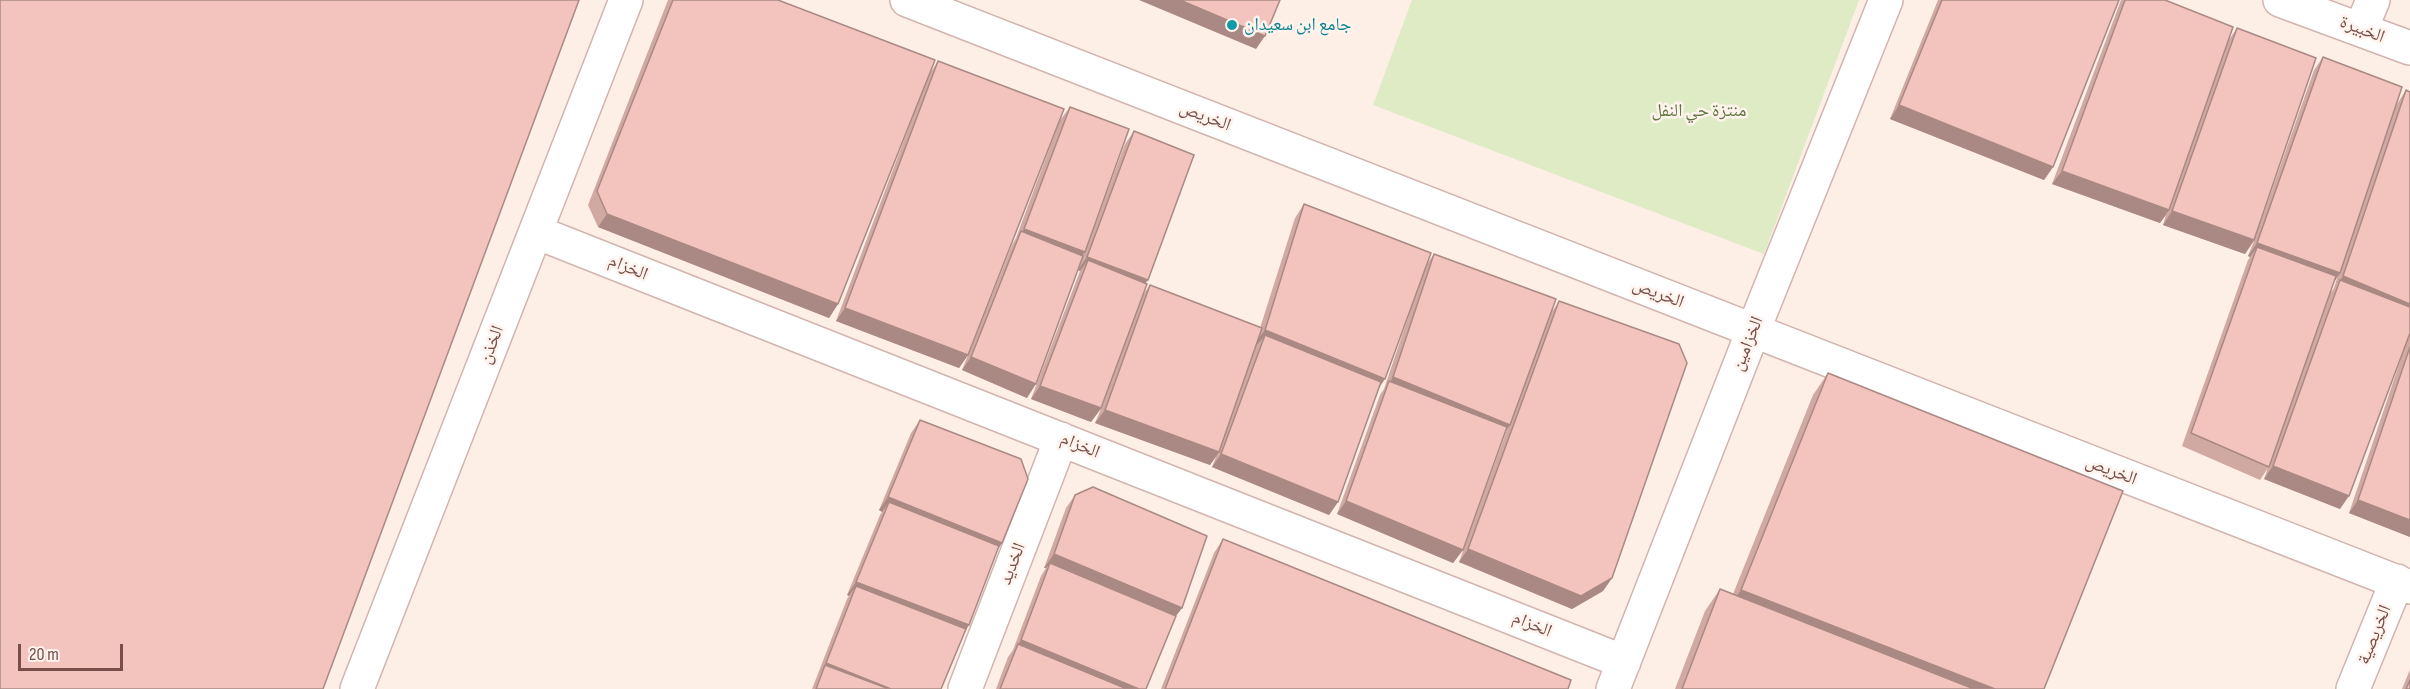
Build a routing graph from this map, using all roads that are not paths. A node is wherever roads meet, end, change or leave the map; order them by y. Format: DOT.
graph roads {
  1 [pos="626,0"];
  2 [pos="907,0"];
  3 [pos="1886,0"];
  4 [pos="2280,0"];
  5 [pos="2367,14"];
  6 [pos="2410,48"];
  7 [pos="536,232"];
  8 [pos="1753,331"];
  9 [pos="1061,438"];
  10 [pos="2403,584"];
  11 [pos="1619,675"];
  12 [pos="357,689"];
  13 [pos="965,689"];
  14 [pos="2353,689"];
  1 -- 7 [label="street, الخذن"];
  2 -- 8 [label="street, الخريص"];
  3 -- 8 [label="street, الخزامين"];
  4 -- 5 [label="street, الخبيرة"];
  5 -- 6 [label="street, الخبيرة"];
  7 -- 9 [label="street, الخزام"];
  7 -- 12 [label="street, الخذن"];
  8 -- 10 [label="street, الخريص"];
  8 -- 11 [label="street, الخزامين"];
  9 -- 11 [label="street, الخزام"];
  9 -- 13 [label="street, الخديد"];
  10 -- 14 [label="street, الخريصية"];
}
